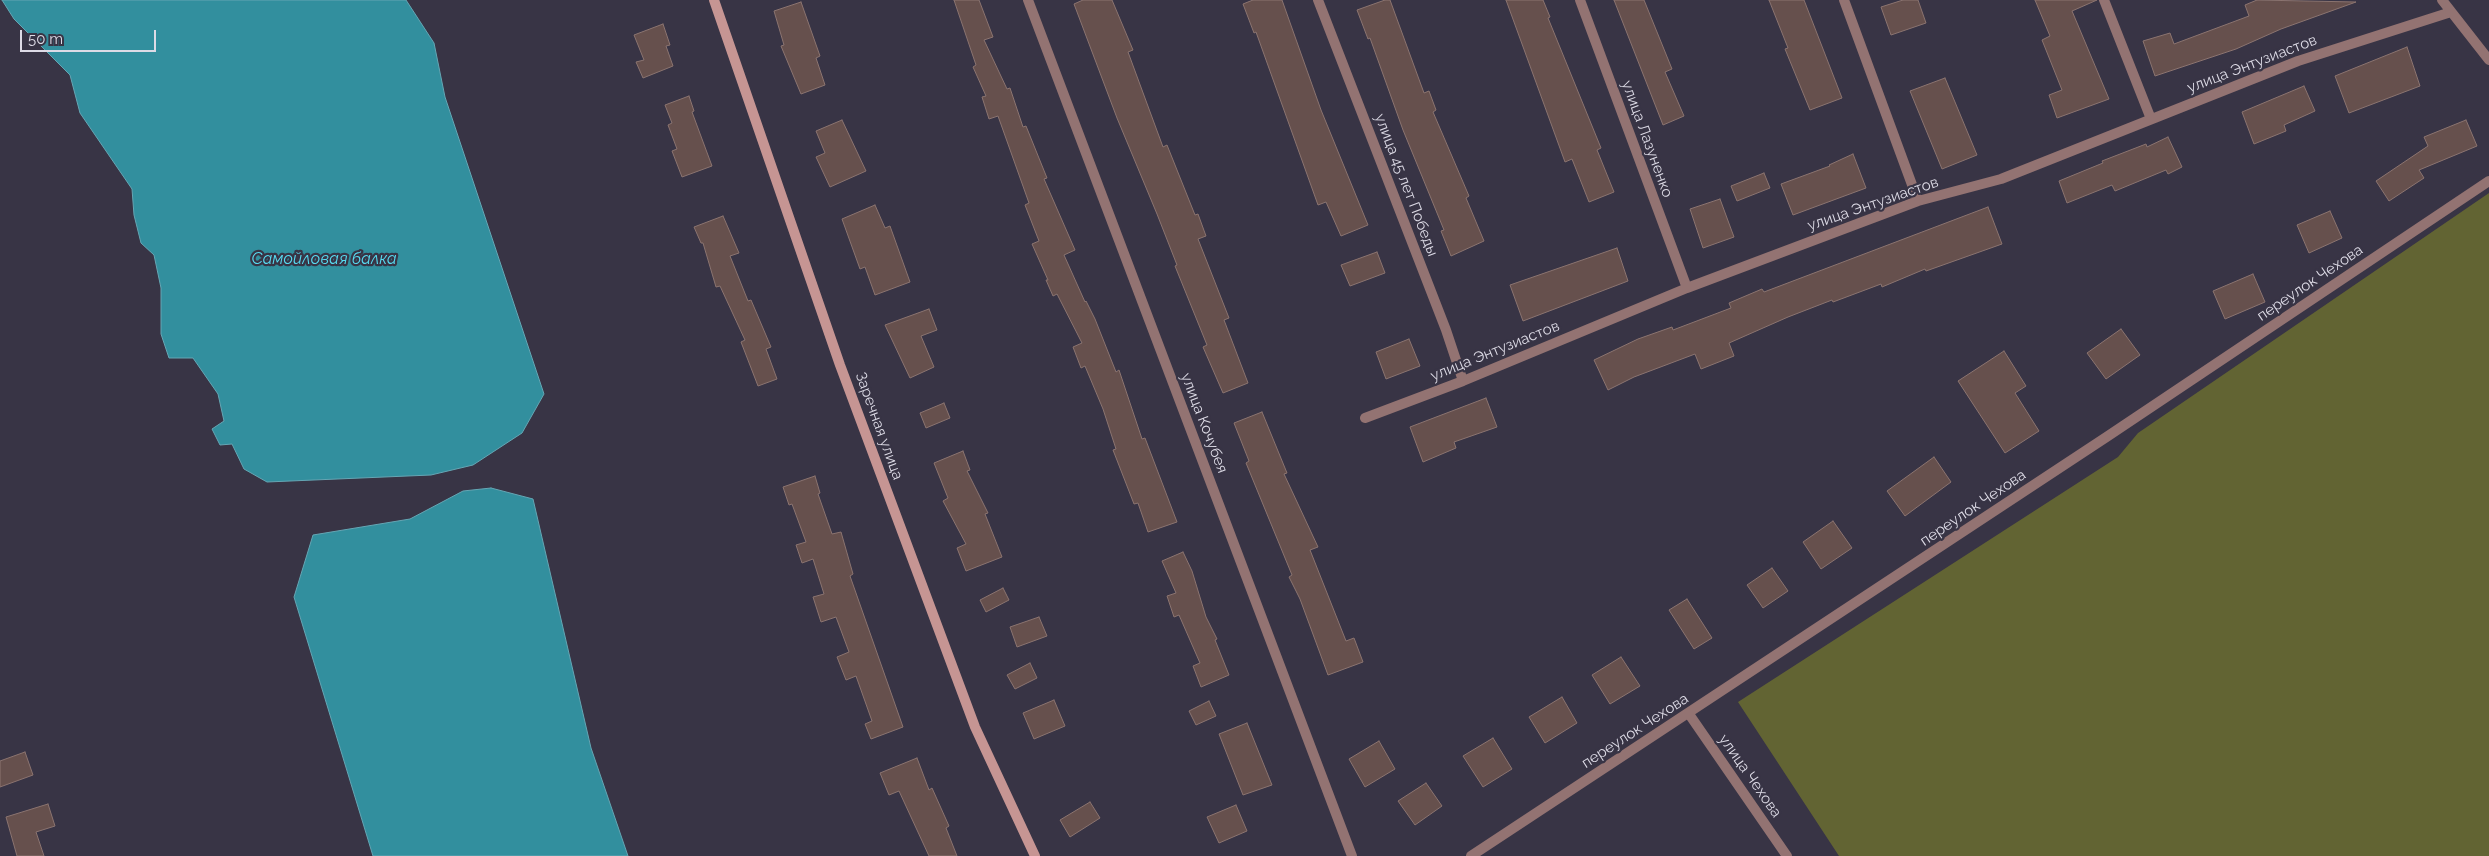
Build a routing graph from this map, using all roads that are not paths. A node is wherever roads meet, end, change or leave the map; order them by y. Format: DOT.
graph roads {
  1 [pos="714,0"];
  2 [pos="1028,0"];
  3 [pos="1318,0"];
  4 [pos="1580,0"];
  5 [pos="1844,0"];
  6 [pos="2104,0"];
  7 [pos="2442,0"];
  8 [pos="2451,12"];
  9 [pos="2489,60"];
  10 [pos="2151,119"];
  11 [pos="2489,181"];
  12 [pos="1918,201"];
  13 [pos="1687,288"];
  14 [pos="1464,382"];
  15 [pos="1365,418"];
  16 [pos="1688,714"];
  17 [pos="1034,856"];
  18 [pos="1352,856"];
  19 [pos="1471,856"];
  20 [pos="1787,856"];
  1 -- 17 [label="main road, Заречная улица"];
  2 -- 18 [label="street, улица Кочубея"];
  3 -- 14 [label="street, улица 45 лет Победы"];
  4 -- 13 [label="street, улица Лазуненко"];
  5 -- 12 [label="street"];
  6 -- 10 [label="street"];
  7 -- 8 [label="street"];
  8 -- 9 [label="street"];
  8 -- 10 [label="street, улица Энтузиастов"];
  10 -- 12 [label="street, улица Энтузиастов"];
  11 -- 16 [label="street, переулок Чехова"];
  12 -- 13 [label="street, улица Энтузиастов"];
  13 -- 14 [label="street, улица Энтузиастов"];
  14 -- 15 [label="street, улица Энтузиастов"];
  16 -- 19 [label="street, переулок Чехова"];
  16 -- 20 [label="street, улица Чехова"];
}
